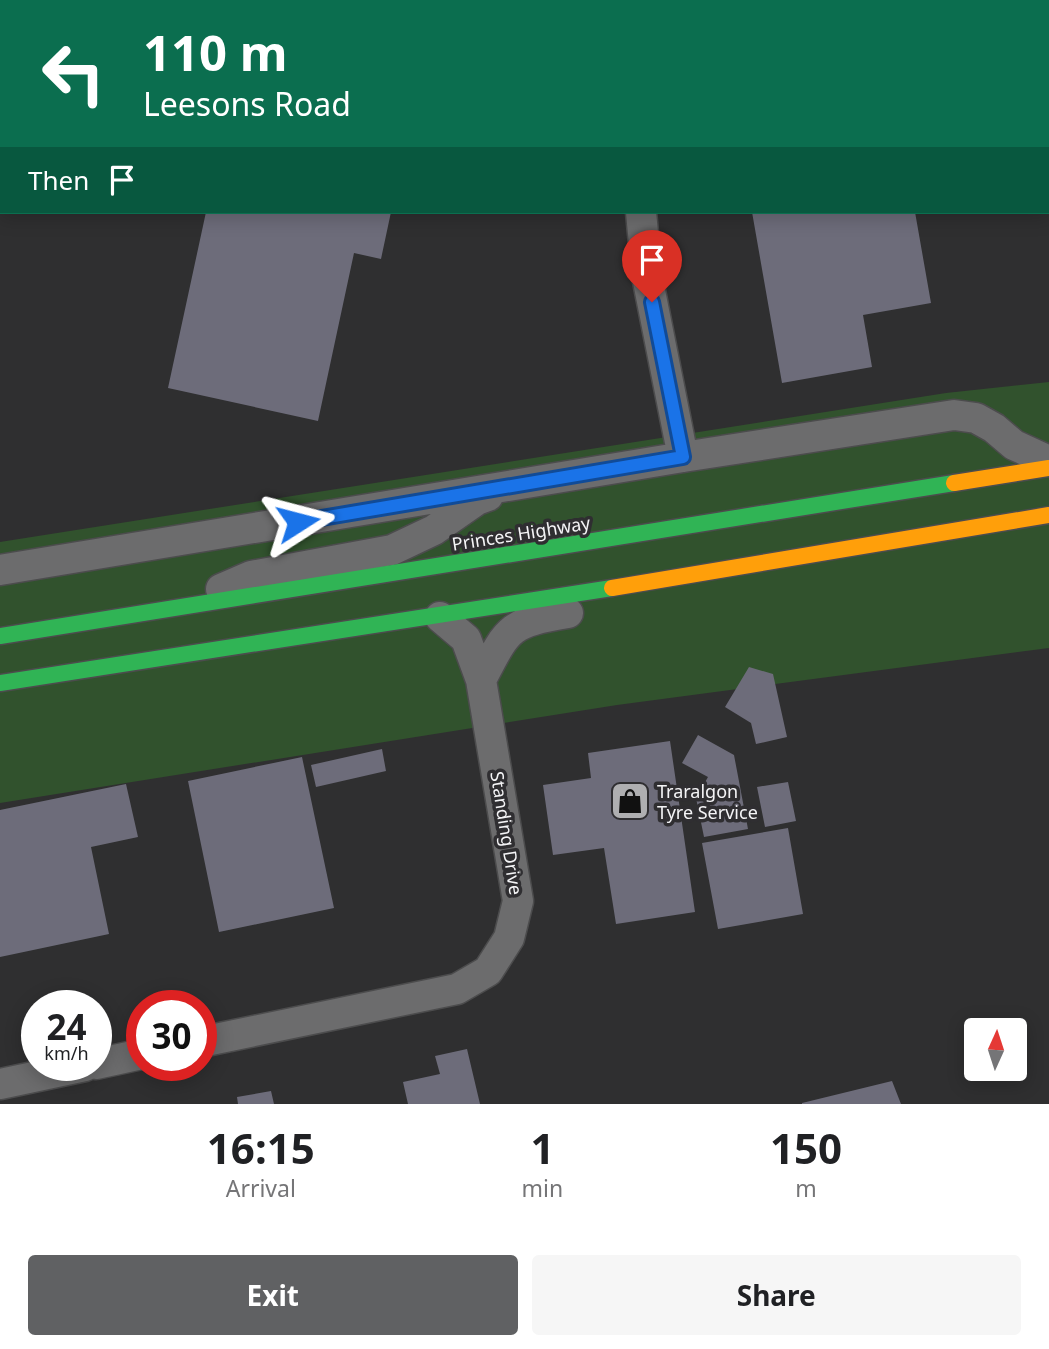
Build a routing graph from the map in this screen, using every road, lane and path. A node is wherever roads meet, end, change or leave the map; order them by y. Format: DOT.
graph roads {
  1 [pos="641,214"];
  2 [pos="683,457"];
  3 [pos="1049,461"];
  4 [pos="1049,468"];
  5 [pos="517,485"];
  6 [pos="1049,516"];
  7 [pos="0,570"];
  8 [pos="691,576"];
  9 [pos="172,608"];
  10 [pos="440,617"];
  11 [pos="0,636"];
  12 [pos="481,680"];
  13 [pos="0,683"];
  14 [pos="217,1039"];
  15 [pos="21,1080"];
  16 [pos="0,1084"];
  1 -- 2 [label="street"];
  2 -- 3 [label="street"];
  2 -- 5 [label="street"];
  4 -- 9 [label="highway, Princes Highway"];
  5 -- 7 [label="street"];
  5 -- 9 [label="street"];
  6 -- 8 [label="highway"];
  8 -- 10 [label="highway"];
  8 -- 12 [label="street"];
  9 -- 11 [label="highway, Princes Highway"];
  10 -- 12 [label="street, Standing Drive"];
  10 -- 13 [label="highway"];
  12 -- 14 [label="street, Standing Drive"];
  15 -- 16 [label="street"];
}
